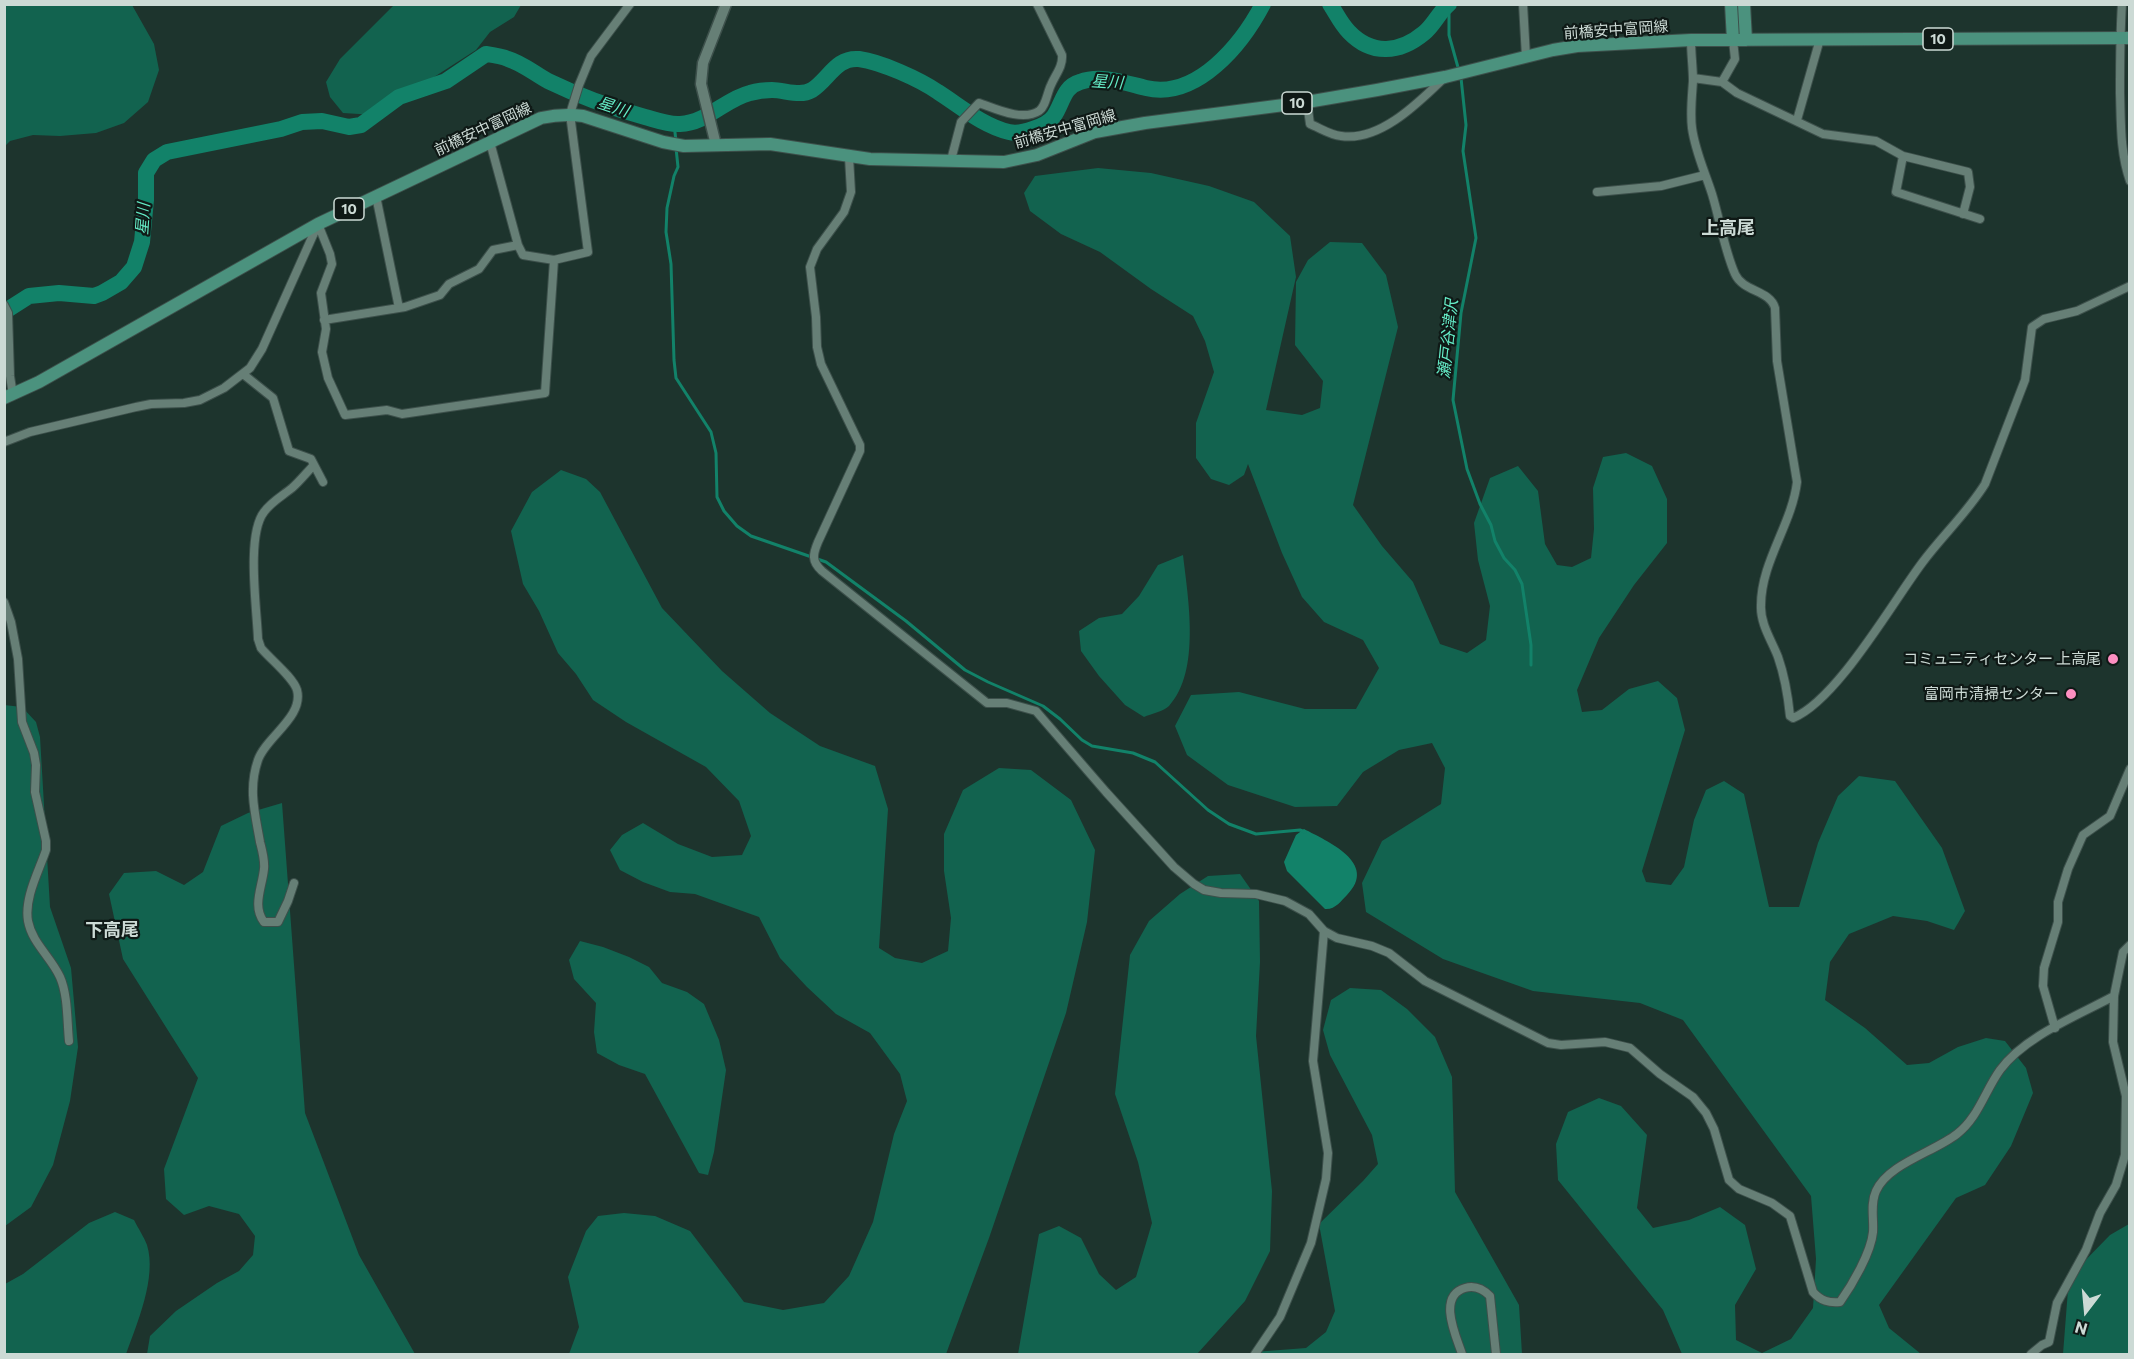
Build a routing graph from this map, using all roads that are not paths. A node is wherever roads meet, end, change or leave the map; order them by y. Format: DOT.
graph roads {
  1 [pos="630,4"];
  2 [pos="726,4"];
  3 [pos="1037,4"];
  4 [pos="1523,4"];
  5 [pos="1731,4"];
  6 [pos="1744,4"];
  7 [pos="2122,4"];
  8 [pos="2125,38"];
  9 [pos="1820,39"];
  10 [pos="1691,40"];
  11 [pos="1740,40"];
  12 [pos="1526,57"];
  13 [pos="1445,77"];
  14 [pos="1693,78"];
  15 [pos="1722,82"];
  16 [pos="1307,102"];
  17 [pos="570,114"];
  18 [pos="1797,120"];
  19 [pos="490,142"];
  20 [pos="716,145"];
  21 [pos="1903,156"];
  22 [pos="849,157"];
  23 [pos="951,160"];
  24 [pos="1705,175"];
  25 [pos="2130,181"];
  26 [pos="1597,192"];
  27 [pos="376,196"];
  28 [pos="1963,214"];
  29 [pos="1980,219"];
  30 [pos="318,224"];
  31 [pos="518,245"];
  32 [pos="554,260"];
  33 [pos="2130,286"];
  34 [pos="4,305"];
  35 [pos="399,308"];
  36 [pos="324,320"];
  37 [pos="243,374"];
  38 [pos="9,397"];
  39 [pos="4,442"];
  40 [pos="314,465"];
  41 [pos="323,482"];
  42 [pos="4,602"];
  43 [pos="2130,769"];
  44 [pos="294,883"];
  45 [pos="1324,931"];
  46 [pos="2130,945"];
  47 [pos="2114,996"];
  48 [pos="2055,1028"];
  49 [pos="69,1041"];
  50 [pos="1255,1354"];
  51 [pos="1462,1354"];
  52 [pos="1496,1354"];
  53 [pos="2031,1354"];
  1 -- 17 [label="street"];
  2 -- 20 [label="street"];
  3 -- 23 [label="street"];
  4 -- 12 [label="street"];
  5 -- 11 [label="main road"];
  6 -- 11 [label="main road"];
  7 -- 8 [label="street"];
  8 -- 9 [label="main road, 前橋安中富岡線 / 10"];
  8 -- 25 [label="street"];
  9 -- 11 [label="main road, 前橋安中富岡線 / 10"];
  9 -- 18 [label="street"];
  10 -- 11 [label="main road, 前橋安中富岡線 / 10"];
  10 -- 12 [label="main road, 前橋安中富岡線 / 10"];
  10 -- 14 [label="street"];
  11 -- 15 [label="street"];
  12 -- 13 [label="main road, 前橋安中富岡線 / 10"];
  13 -- 16 [label="main road, 前橋安中富岡線 / 10"];
  13 -- 16 [label="street"];
  14 -- 15 [label="street"];
  14 -- 24 [label="street"];
  15 -- 18 [label="street"];
  16 -- 23 [label="main road, 前橋安中富岡線 / 10"];
  17 -- 19 [label="main road, 前橋安中富岡線 / 10"];
  17 -- 20 [label="main road, 前橋安中富岡線 / 10"];
  17 -- 32 [label="street"];
  18 -- 21 [label="street"];
  19 -- 27 [label="main road, 前橋安中富岡線 / 10"];
  19 -- 31 [label="street"];
  20 -- 22 [label="main road, 前橋安中富岡線 / 10"];
  21 -- 28 [label="street"];
  21 -- 28 [label="street"];
  22 -- 23 [label="main road, 前橋安中富岡線 / 10"];
  22 -- 45 [label="street"];
  24 -- 26 [label="street"];
  24 -- 33 [label="street"];
  27 -- 30 [label="main road, 前橋安中富岡線 / 10"];
  27 -- 35 [label="street"];
  28 -- 29 [label="street"];
  30 -- 36 [label="street"];
  30 -- 37 [label="street"];
  30 -- 38 [label="main road, 前橋安中富岡線 / 10"];
  31 -- 32 [label="street"];
  31 -- 35 [label="street"];
  32 -- 36 [label="street"];
  34 -- 38 [label="street"];
  35 -- 36 [label="street"];
  37 -- 39 [label="street"];
  37 -- 40 [label="street"];
  40 -- 41 [label="street"];
  40 -- 44 [label="street"];
  42 -- 49 [label="street"];
  43 -- 48 [label="street"];
  45 -- 48 [label="street"];
  45 -- 50 [label="street"];
  46 -- 47 [label="street"];
  47 -- 48 [label="street"];
  47 -- 53 [label="street"];
  51 -- 52 [label="street"];
}
